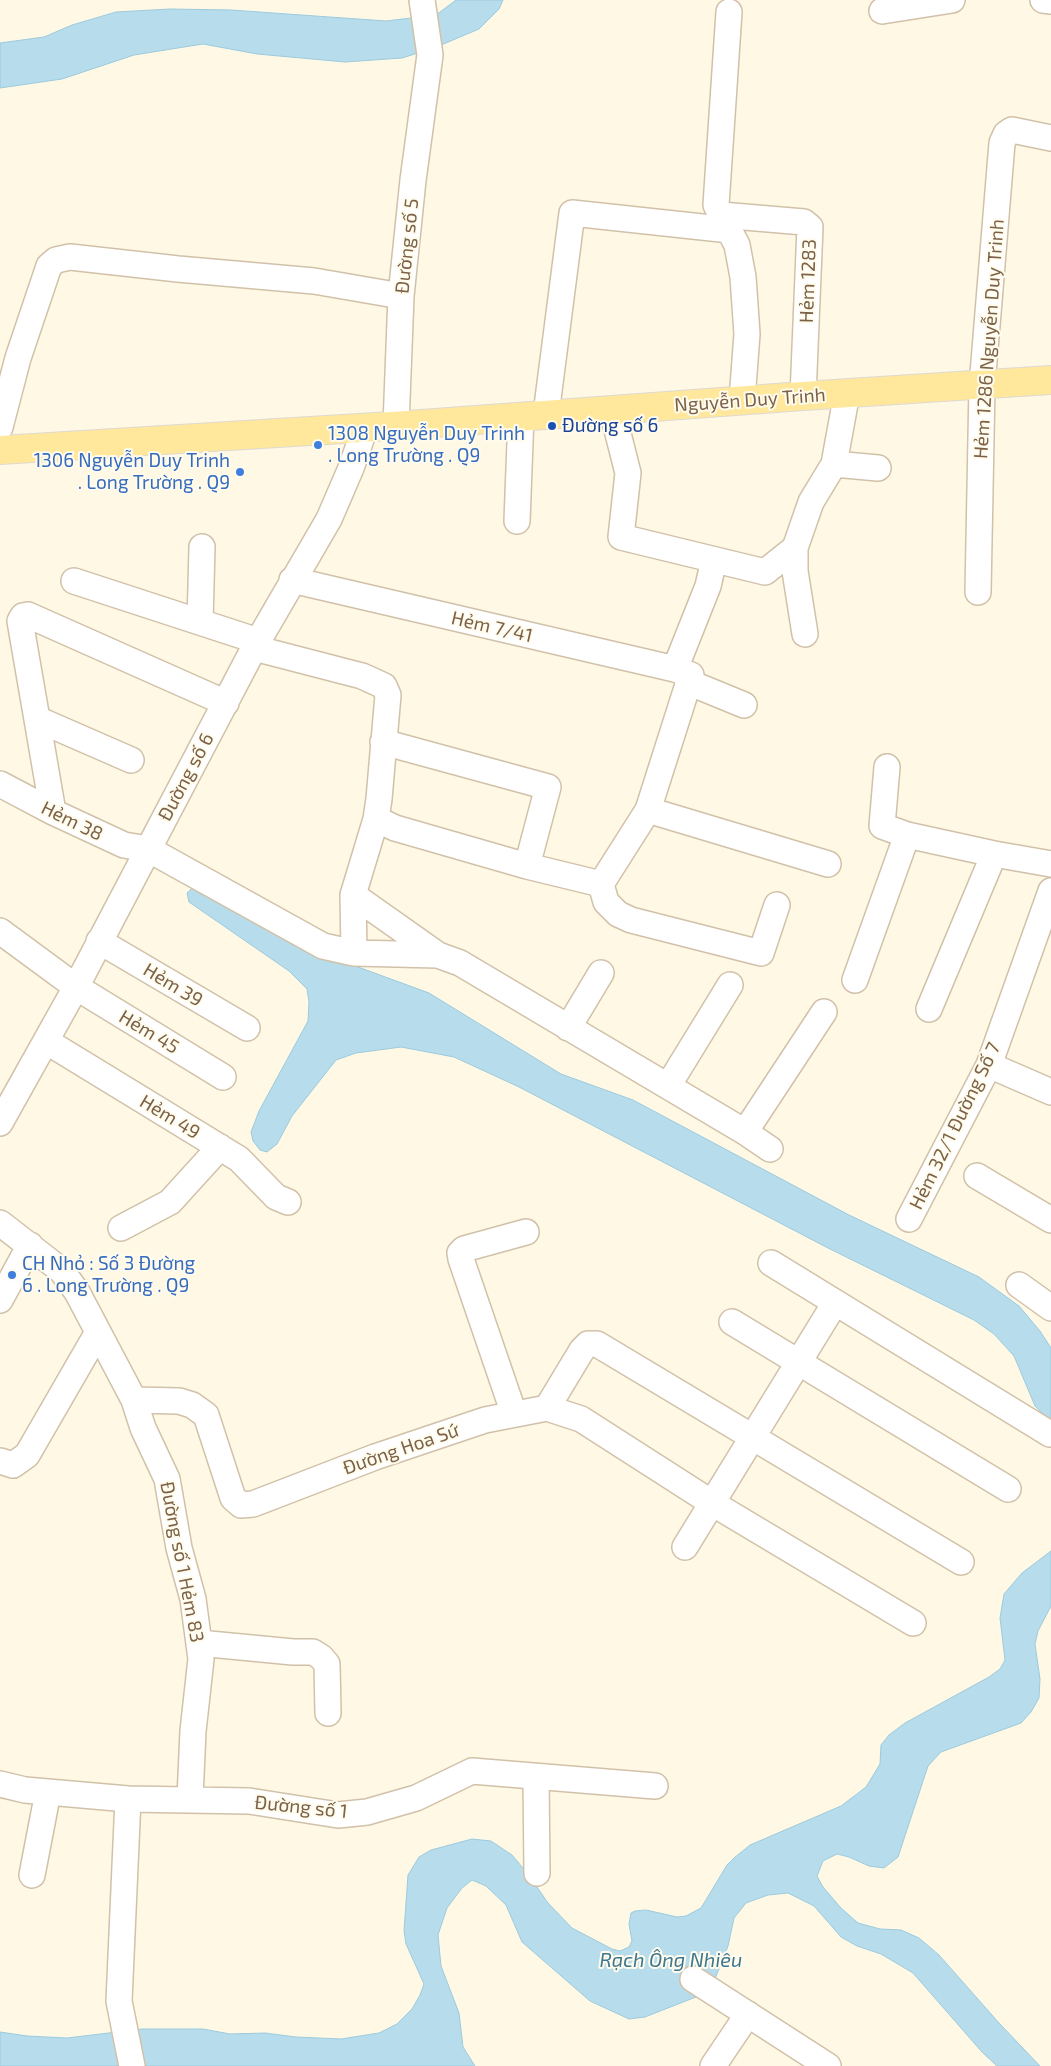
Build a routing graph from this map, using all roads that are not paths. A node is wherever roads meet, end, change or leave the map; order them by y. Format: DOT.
graph roads {
  1 [pos="422,0"];
  2 [pos="952,0"];
  3 [pos="1043,0"];
  4 [pos="1051,2"];
  5 [pos="882,11"];
  6 [pos="728,12"];
  7 [pos="1051,138"];
  8 [pos="725,222"];
  9 [pos="401,297"];
  10 [pos="1051,380"];
  11 [pos="982,386"];
  12 [pos="848,393"];
  13 [pos="803,396"];
  14 [pos="742,400"];
  15 [pos="612,410"];
  16 [pos="533,415"];
  17 [pos="402,425"];
  18 [pos="0,427"];
  19 [pos="365,428"];
  20 [pos="0,450"];
  21 [pos="834,464"];
  22 [pos="878,468"];
  23 [pos="517,520"];
  24 [pos="202,547"];
  25 [pos="795,548"];
  26 [pos="714,560"];
  27 [pos="292,580"];
  28 [pos="74,581"];
  29 [pos="978,592"];
  30 [pos="200,622"];
  31 [pos="805,634"];
  32 [pos="256,645"];
  33 [pos="685,675"];
  34 [pos="226,703"];
  35 [pos="744,705"];
  36 [pos="37,719"];
  37 [pos="383,742"];
  38 [pos="131,760"];
  39 [pos="888,766"];
  40 [pos="0,784"];
  41 [pos="648,810"];
  42 [pos="53,812"];
  43 [pos="376,819"];
  44 [pos="907,834"];
  45 [pos="148,849"];
  46 [pos="994,854"];
  47 [pos="828,864"];
  48 [pos="1051,864"];
  49 [pos="527,866"];
  50 [pos="601,884"];
  51 [pos="1051,891"];
  52 [pos="353,895"];
  53 [pos="776,905"];
  54 [pos="0,931"];
  55 [pos="99,941"];
  56 [pos="1041,951"];
  57 [pos="354,953"];
  58 [pos="438,955"];
  59 [pos="601,973"];
  60 [pos="854,980"];
  61 [pos="730,985"];
  62 [pos="76,987"];
  63 [pos="929,1009"];
  64 [pos="824,1012"];
  65 [pos="246,1028"];
  66 [pos="568,1028"];
  67 [pos="46,1041"];
  68 [pos="989,1065"];
  69 [pos="223,1077"];
  70 [pos="668,1086"];
  71 [pos="9,1088"];
  72 [pos="1051,1092"];
  73 [pos="0,1122"];
  74 [pos="745,1132"];
  75 [pos="220,1147"];
  76 [pos="770,1149"];
  77 [pos="977,1176"];
  78 [pos="288,1202"];
  79 [pos="909,1219"];
  80 [pos="1051,1220"];
  81 [pos="0,1223"];
  82 [pos="121,1228"];
  83 [pos="526,1232"];
  84 [pos="30,1245"];
  85 [pos="771,1263"];
  86 [pos="1019,1285"];
  87 [pos="0,1300"];
  88 [pos="835,1303"];
  89 [pos="1051,1308"];
  90 [pos="732,1322"];
  91 [pos="98,1332"];
  92 [pos="798,1362"];
  93 [pos="134,1400"];
  94 [pos="547,1408"];
  95 [pos="514,1414"];
  96 [pos="1050,1434"];
  97 [pos="753,1436"];
  98 [pos="3,1463"];
  99 [pos="1008,1489"];
  100 [pos="712,1503"];
  101 [pos="685,1547"];
  102 [pos="961,1562"];
  103 [pos="913,1623"];
  104 [pos="199,1643"];
  105 [pos="328,1713"];
  106 [pos="536,1777"];
  107 [pos="0,1784"];
  108 [pos="655,1786"];
  109 [pos="48,1792"];
  110 [pos="190,1798"];
  111 [pos="128,1799"];
  112 [pos="537,1873"];
  113 [pos="32,1875"];
  114 [pos="693,1979"];
  115 [pos="748,2014"];
  116 [pos="132,2066"];
  117 [pos="713,2066"];
  118 [pos="828,2066"];
  1 -- 9 [label="street, Đường số 5"];
  2 -- 5 [label="street"];
  3 -- 4 [label="street"];
  6 -- 8 [label="street"];
  7 -- 11 [label="street, Hẻm 1286 Nguyễn Duy Trinh"];
  8 -- 13 [label="street, Hẻm 1283"];
  8 -- 14 [label="street"];
  8 -- 16 [label="street"];
  9 -- 17 [label="street, Đường số 5"];
  9 -- 18 [label="street"];
  10 -- 11 [label="main road, Nguyễn Duy Trinh"];
  11 -- 12 [label="main road, Nguyễn Duy Trinh"];
  11 -- 29 [label="street, Hẻm 1286 Nguyễn Duy Trinh"];
  12 -- 13 [label="main road, Nguyễn Duy Trinh"];
  12 -- 21 [label="street"];
  13 -- 14 [label="main road, Nguyễn Duy Trinh"];
  14 -- 15 [label="main road, Nguyễn Duy Trinh"];
  15 -- 16 [label="main road, Nguyễn Duy Trinh"];
  15 -- 26 [label="street"];
  16 -- 17 [label="main road, Nguyễn Duy Trinh"];
  16 -- 23 [label="street"];
  17 -- 19 [label="main road, Nguyễn Duy Trinh"];
  19 -- 20 [label="main road, Nguyễn Duy Trinh"];
  19 -- 27 [label="street, Đường số 6"];
  21 -- 22 [label="street"];
  21 -- 25 [label="street"];
  24 -- 30 [label="street"];
  25 -- 26 [label="street"];
  25 -- 31 [label="street"];
  26 -- 33 [label="street"];
  27 -- 32 [label="street, Đường số 6"];
  27 -- 33 [label="street, Hẻm 7/41"];
  28 -- 30 [label="street"];
  30 -- 32 [label="street"];
  32 -- 34 [label="street, Đường số 6"];
  32 -- 37 [label="street"];
  33 -- 35 [label="street, Hẻm 7/41"];
  33 -- 41 [label="street"];
  34 -- 36 [label="street"];
  34 -- 45 [label="street, Đường số 6"];
  36 -- 38 [label="street"];
  36 -- 42 [label="street"];
  37 -- 43 [label="street"];
  37 -- 49 [label="street"];
  39 -- 44 [label="street"];
  40 -- 42 [label="street, Hẻm 38"];
  41 -- 47 [label="street"];
  41 -- 50 [label="street"];
  42 -- 45 [label="street, Hẻm 38"];
  43 -- 49 [label="street"];
  43 -- 52 [label="street"];
  44 -- 46 [label="street"];
  44 -- 60 [label="street"];
  45 -- 55 [label="street, Đường số 6"];
  45 -- 57 [label="street, Hẻm 38"];
  46 -- 48 [label="street"];
  46 -- 63 [label="street"];
  49 -- 50 [label="street"];
  50 -- 53 [label="street"];
  51 -- 56 [label="street, Hẻm 32/1 Đường Số 7"];
  52 -- 57 [label="street"];
  52 -- 58 [label="street"];
  54 -- 62 [label="street, Hẻm 45"];
  55 -- 62 [label="street, Đường số 6"];
  55 -- 65 [label="street, Hẻm 39"];
  56 -- 68 [label="street, Hẻm 32/1 Đường Số 7"];
  57 -- 58 [label="street, Hẻm 38"];
  58 -- 66 [label="street"];
  59 -- 66 [label="street"];
  61 -- 70 [label="street"];
  62 -- 67 [label="street, Đường số 6"];
  62 -- 69 [label="street, Hẻm 45"];
  64 -- 74 [label="street"];
  66 -- 70 [label="street"];
  67 -- 71 [label="street, Đường số 6"];
  67 -- 75 [label="street, Hẻm 49"];
  68 -- 72 [label="street"];
  68 -- 79 [label="street, Hẻm 32/1 Đường Số 7"];
  70 -- 74 [label="street"];
  71 -- 73 [label="street, Đường số 6"];
  74 -- 76 [label="street"];
  75 -- 78 [label="street, Hẻm 49"];
  75 -- 82 [label="street"];
  77 -- 80 [label="street"];
  81 -- 84 [label="street"];
  83 -- 95 [label="street"];
  84 -- 87 [label="street"];
  84 -- 91 [label="street, Đường số 1 Hẻm 83"];
  85 -- 88 [label="street"];
  86 -- 89 [label="street"];
  88 -- 92 [label="street"];
  88 -- 96 [label="street"];
  90 -- 92 [label="street"];
  91 -- 93 [label="street, Đường số 1 Hẻm 83"];
  91 -- 98 [label="street"];
  92 -- 97 [label="street"];
  92 -- 99 [label="street"];
  93 -- 95 [label="street, Đường Hoa Sứ"];
  93 -- 104 [label="street, Đường số 1 Hẻm 83"];
  94 -- 95 [label="street, Đường Hoa Sứ"];
  94 -- 97 [label="street"];
  94 -- 100 [label="street, Đường Hoa Sứ"];
  97 -- 100 [label="street"];
  97 -- 102 [label="street"];
  100 -- 101 [label="street"];
  100 -- 103 [label="street, Đường Hoa Sứ"];
  104 -- 105 [label="street"];
  104 -- 110 [label="street, Đường số 1 Hẻm 83"];
  106 -- 108 [label="street, Đường số 1"];
  106 -- 110 [label="street, Đường số 1"];
  106 -- 112 [label="street"];
  107 -- 109 [label="street, Đường số 1"];
  109 -- 111 [label="street, Đường số 1"];
  109 -- 113 [label="street"];
  110 -- 111 [label="street, Đường số 1"];
  111 -- 116 [label="street"];
  114 -- 115 [label="street"];
  115 -- 117 [label="street"];
  115 -- 118 [label="street"];
}
